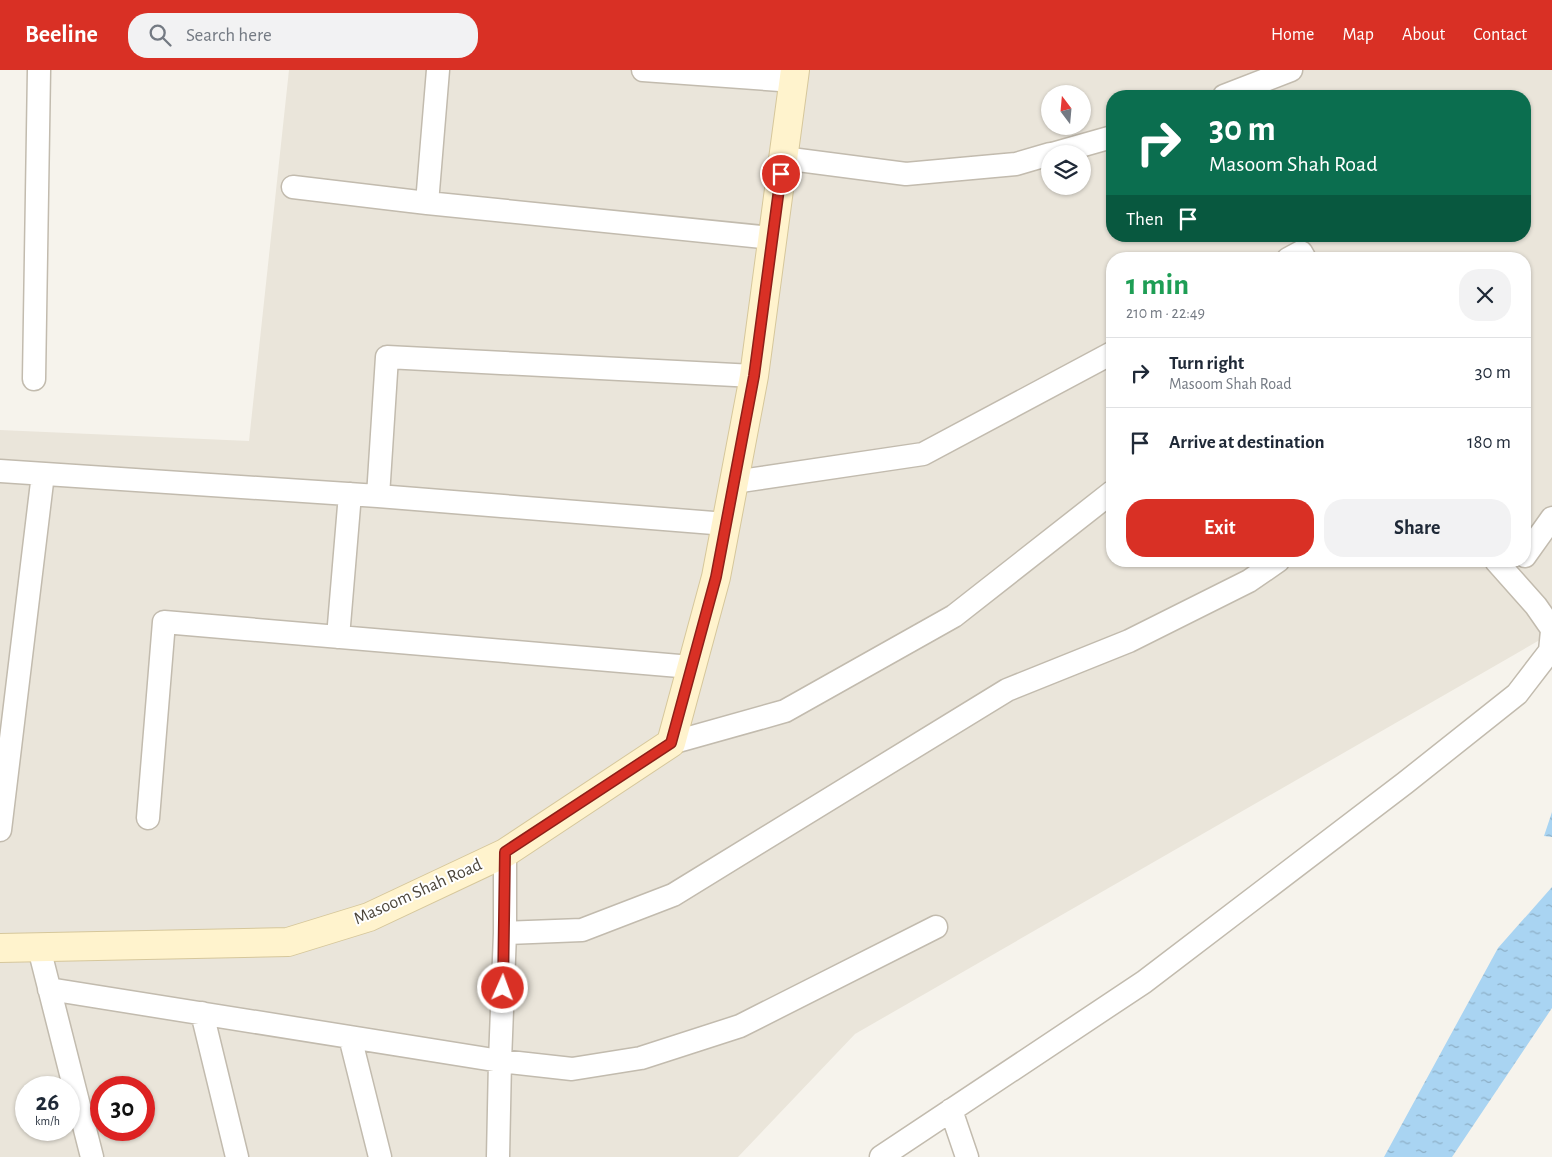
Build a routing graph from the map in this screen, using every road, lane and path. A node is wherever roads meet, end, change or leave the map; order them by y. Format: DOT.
graph roads {
  1 [pos="39,70"];
  2 [pos="438,70"];
  3 [pos="643,70"];
  4 [pos="1292,70"];
  5 [pos="794,76"];
  6 [pos="1240,90"];
  7 [pos="1106,138"];
  8 [pos="1082,145"];
  9 [pos="1041,157"];
  10 [pos="783,158"];
  11 [pos="293,187"];
  12 [pos="427,203"];
  13 [pos="772,238"];
  14 [pos="1106,356"];
  15 [pos="754,376"];
  16 [pos="34,379"];
  17 [pos="0,471"];
  18 [pos="43,474"];
  19 [pos="734,482"];
  20 [pos="350,494"];
  21 [pos="378,496"];
  22 [pos="1106,497"];
  23 [pos="1552,518"];
  24 [pos="726,524"];
  25 [pos="1531,548"];
  26 [pos="1269,567"];
  27 [pos="1509,567"];
  28 [pos="1552,630"];
  29 [pos="338,637"];
  30 [pos="691,667"];
  31 [pos="671,743"];
  32 [pos="148,818"];
  33 [pos="0,830"];
  34 [pos="505,852"];
  35 [pos="936,927"];
  36 [pos="505,933"];
  37 [pos="0,948"];
  38 [pos="39,948"];
  39 [pos="49,988"];
  40 [pos="202,1013"];
  41 [pos="350,1037"];
  42 [pos="500,1061"];
  43 [pos="951,1110"];
  44 [pos="885,1156"];
  45 [pos="92,1157"];
  46 [pos="237,1157"];
  47 [pos="380,1157"];
  48 [pos="498,1157"];
  49 [pos="967,1157"];
  1 -- 16 [label="street"];
  2 -- 12 [label="street"];
  3 -- 5 [label="street"];
  4 -- 6 [label="street"];
  5 -- 10 [label="street"];
  7 -- 8 [label="street"];
  9 -- 10 [label="street"];
  10 -- 13 [label="street"];
  11 -- 12 [label="street"];
  12 -- 13 [label="street"];
  13 -- 15 [label="street"];
  14 -- 19 [label="street"];
  15 -- 19 [label="street"];
  15 -- 21 [label="street"];
  17 -- 18 [label="street"];
  18 -- 20 [label="street"];
  18 -- 33 [label="street"];
  19 -- 24 [label="street"];
  20 -- 21 [label="street"];
  20 -- 29 [label="street"];
  21 -- 24 [label="street"];
  22 -- 31 [label="street"];
  23 -- 25 [label="street"];
  24 -- 30 [label="street"];
  26 -- 36 [label="street"];
  27 -- 28 [label="street"];
  28 -- 43 [label="street"];
  29 -- 30 [label="street"];
  29 -- 32 [label="street"];
  30 -- 31 [label="street"];
  31 -- 34 [label="street, Masoom Shah Road"];
  34 -- 36 [label="street"];
  34 -- 38 [label="street, Masoom Shah Road"];
  35 -- 42 [label="street"];
  36 -- 42 [label="street"];
  37 -- 38 [label="street, Masoom Shah Road"];
  38 -- 39 [label="street"];
  39 -- 40 [label="street"];
  39 -- 45 [label="street"];
  40 -- 41 [label="street"];
  40 -- 46 [label="street"];
  41 -- 42 [label="street"];
  41 -- 47 [label="street"];
  42 -- 48 [label="street"];
  43 -- 44 [label="street"];
  43 -- 49 [label="street"];
}
